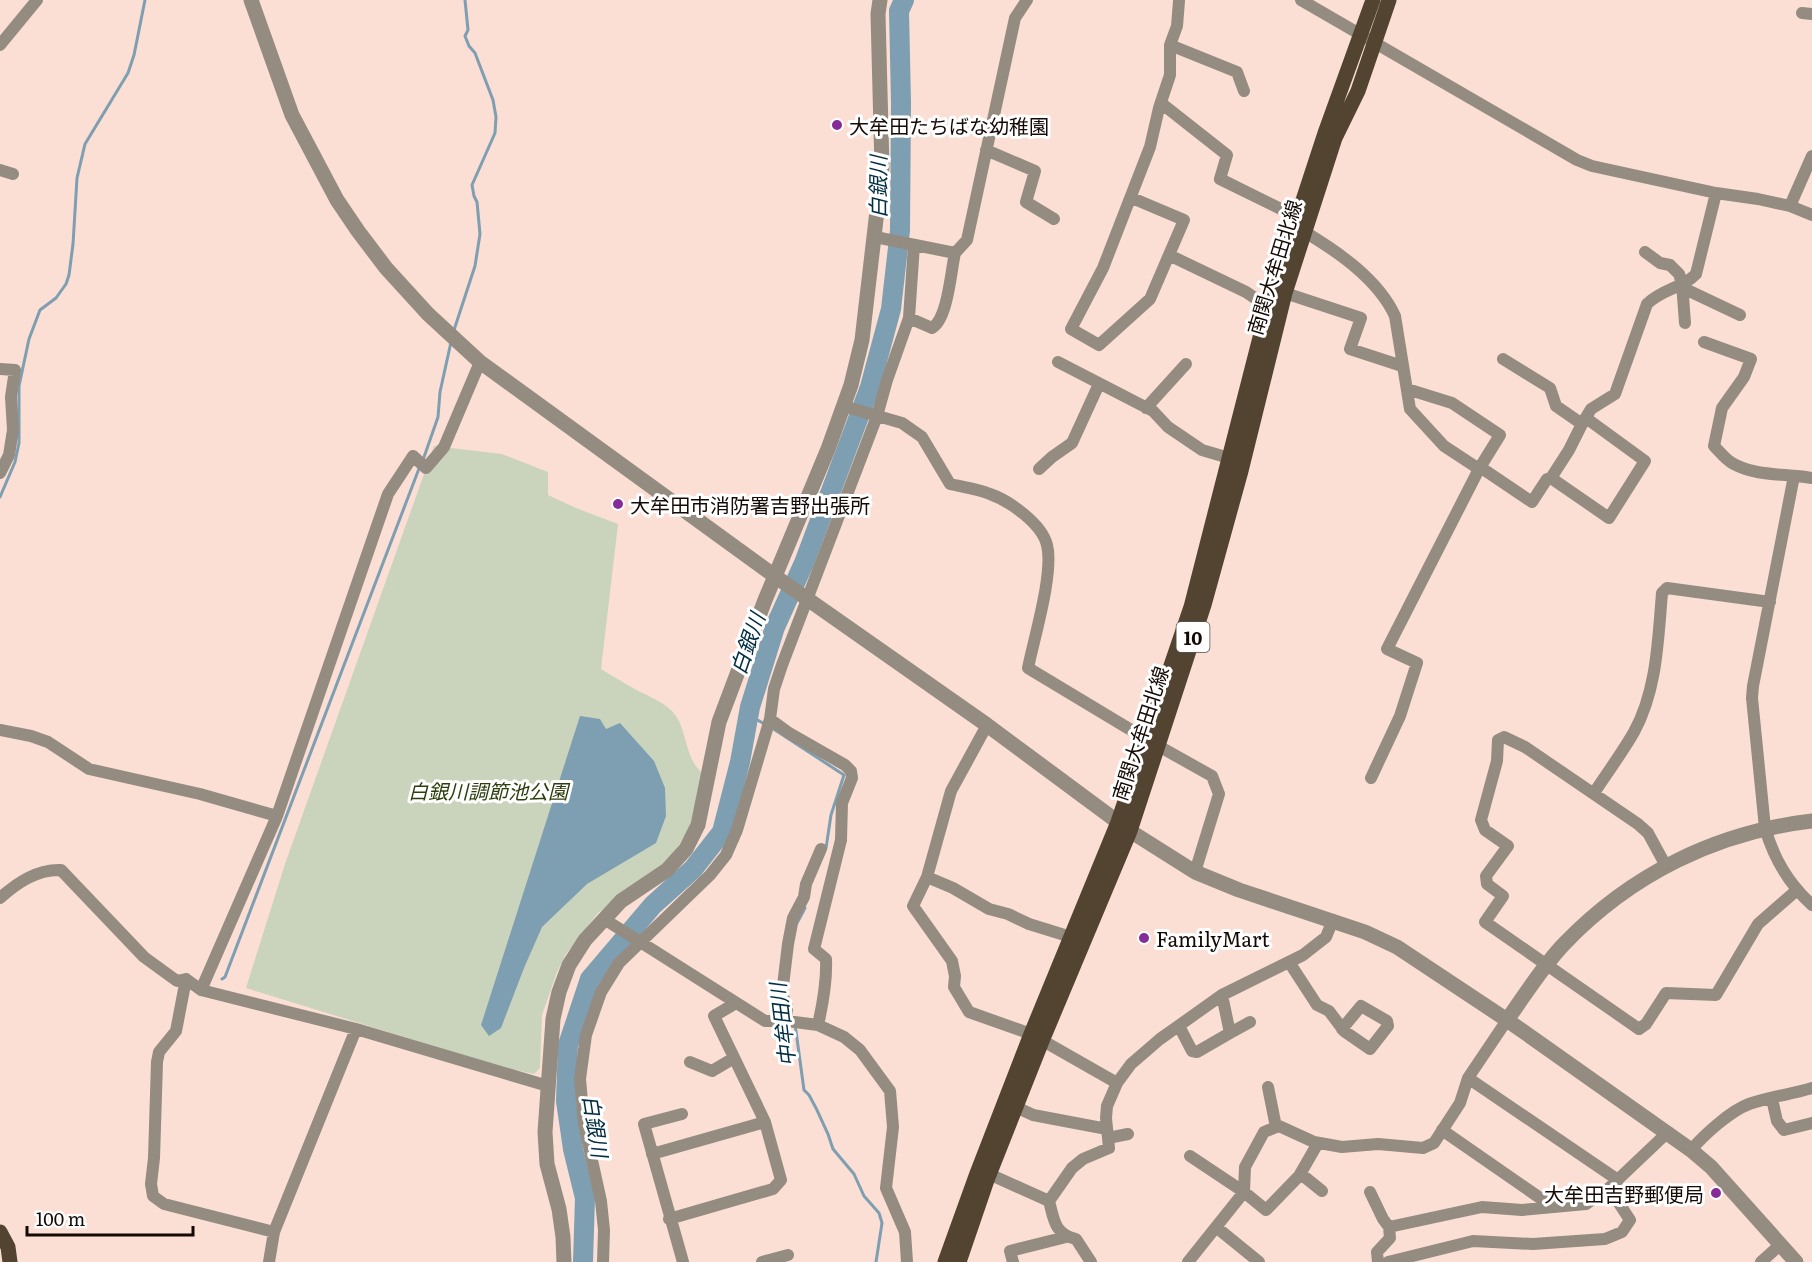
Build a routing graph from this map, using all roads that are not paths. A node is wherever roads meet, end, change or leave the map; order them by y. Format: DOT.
graph roads {
  1 [pos="37,0"];
  2 [pos="251,0"];
  3 [pos="880,0"];
  4 [pos="1027,0"];
  5 [pos="1301,0"];
  6 [pos="1373,0"];
  7 [pos="1389,0"];
  8 [pos="1179,1"];
  9 [pos="1368,39"];
  10 [pos="0,45"];
  11 [pos="1170,45"];
  12 [pos="1244,91"];
  13 [pos="1161,103"];
  14 [pos="987,150"];
  15 [pos="1812,156"];
  16 [pos="0,170"];
  17 [pos="13,174"];
  18 [pos="1716,193"];
  19 [pos="1132,198"];
  20 [pos="1790,206"];
  21 [pos="1812,215"];
  22 [pos="1297,217"];
  23 [pos="1054,219"];
  24 [pos="1305,232"];
  25 [pos="875,237"];
  26 [pos="910,244"];
  27 [pos="1645,252"];
  28 [pos="955,253"];
  29 [pos="1169,255"];
  30 [pos="1682,286"];
  31 [pos="1285,293"];
  32 [pos="1268,307"];
  33 [pos="1740,315"];
  34 [pos="909,318"];
  35 [pos="1684,323"];
  36 [pos="1704,342"];
  37 [pos="1503,359"];
  38 [pos="480,362"];
  39 [pos="1058,362"];
  40 [pos="1186,364"];
  41 [pos="1402,366"];
  42 [pos="0,369"];
  43 [pos="1099,384"];
  44 [pos="1407,389"];
  45 [pos="846,407"];
  46 [pos="1146,408"];
  47 [pos="875,415"];
  48 [pos="1584,421"];
  49 [pos="1229,458"];
  50 [pos="1480,468"];
  51 [pos="1039,470"];
  52 [pos="0,473"];
  53 [pos="1794,476"];
  54 [pos="1551,478"];
  55 [pos="1812,478"];
  56 [pos="779,579"];
  57 [pos="806,598"];
  58 [pos="1770,602"];
  59 [pos="769,724"];
  60 [pos="987,725"];
  61 [pos="0,730"];
  62 [pos="1152,742"];
  63 [pos="1371,778"];
  64 [pos="1593,794"];
  65 [pos="277,816"];
  66 [pos="1812,821"];
  67 [pos="1124,826"];
  68 [pos="1765,828"];
  69 [pos="821,849"];
  70 [pos="1666,866"];
  71 [pos="1195,872"];
  72 [pos="927,877"];
  73 [pos="1797,890"];
  74 [pos="0,898"];
  75 [pos="1812,905"];
  76 [pos="1333,920"];
  77 [pos="607,921"];
  78 [pos="1071,937"];
  79 [pos="638,942"];
  80 [pos="1289,962"];
  81 [pos="1546,965"];
  82 [pos="186,979"];
  83 [pos="201,990"];
  84 [pos="1222,995"];
  85 [pos="735,1003"];
  86 [pos="1507,1020"];
  87 [pos="793,1022"];
  88 [pos="1250,1022"];
  89 [pos="818,1026"];
  90 [pos="1179,1026"];
  91 [pos="356,1029"];
  92 [pos="1342,1029"];
  93 [pos="1230,1033"];
  94 [pos="1037,1037"];
  95 [pos="734,1058"];
  96 [pos="690,1062"];
  97 [pos="1468,1078"];
  98 [pos="1117,1083"];
  99 [pos="548,1086"];
  100 [pos="1268,1088"];
  101 [pos="1812,1088"];
  102 [pos="1772,1099"];
  103 [pos="1016,1107"];
  104 [pos="682,1114"];
  105 [pos="765,1122"];
  106 [pos="1812,1123"];
  107 [pos="1276,1127"];
  108 [pos="1442,1130"];
  109 [pos="1668,1132"];
  110 [pos="1107,1133"];
  111 [pos="1128,1134"];
  112 [pos="1318,1143"];
  113 [pos="1692,1150"];
  114 [pos="652,1154"];
  115 [pos="1190,1156"];
  116 [pos="989,1174"];
  117 [pos="1301,1174"];
  118 [pos="1613,1184"];
  119 [pos="1322,1191"];
  120 [pos="1244,1192"];
  121 [pos="1370,1192"];
  122 [pos="1049,1201"];
  123 [pos="1553,1207"];
  124 [pos="669,1219"];
  125 [pos="1216,1227"];
  126 [pos="1389,1227"];
  127 [pos="0,1232"];
  128 [pos="274,1232"];
  129 [pos="1066,1237"];
  130 [pos="1780,1245"];
  131 [pos="788,1255"];
  132 [pos="1411,1259"];
  133 [pos="10,1262"];
  134 [pos="269,1262"];
  135 [pos="564,1262"];
  136 [pos="603,1262"];
  137 [pos="683,1262"];
  138 [pos="762,1262"];
  139 [pos="907,1262"];
  140 [pos="945,1262"];
  141 [pos="959,1262"];
  142 [pos="1013,1262"];
  143 [pos="1091,1262"];
  144 [pos="1188,1262"];
  145 [pos="1259,1262"];
  146 [pos="1378,1262"];
  147 [pos="1388,1262"];
  148 [pos="1761,1262"];
  149 [pos="1796,1262"];
  1 -- 10 [label="street"];
  2 -- 38 [label="street"];
  3 -- 25 [label="street"];
  4 -- 14 [label="street"];
  5 -- 9 [label="street"];
  6 -- 9 [label="main road, 南関大牟田北線 / 10"];
  7 -- 9 [label="main road, 南関大牟田北線 / 10"];
  8 -- 11 [label="street"];
  9 -- 18 [label="street"];
  9 -- 22 [label="main road, 南関大牟田北線 / 10"];
  9 -- 24 [label="main road, 南関大牟田北線 / 10"];
  11 -- 12 [label="street"];
  11 -- 13 [label="street"];
  13 -- 19 [label="street"];
  13 -- 22 [label="street"];
  14 -- 23 [label="street"];
  14 -- 28 [label="street"];
  15 -- 20 [label="street"];
  16 -- 17 [label="street"];
  18 -- 20 [label="street"];
  18 -- 30 [label="street"];
  19 -- 29 [label="street"];
  19 -- 29 [label="street"];
  20 -- 21 [label="street"];
  22 -- 32 [label="main road, 南関大牟田北線 / 10"];
  24 -- 31 [label="main road, 南関大牟田北線 / 10"];
  24 -- 41 [label="street"];
  25 -- 26 [label="street"];
  25 -- 45 [label="street"];
  26 -- 28 [label="street"];
  26 -- 34 [label="street"];
  27 -- 30 [label="street"];
  28 -- 34 [label="street"];
  29 -- 32 [label="street"];
  30 -- 33 [label="street"];
  30 -- 35 [label="street"];
  30 -- 48 [label="street"];
  31 -- 41 [label="street"];
  31 -- 62 [label="main road, 南関大牟田北線 / 10"];
  32 -- 49 [label="main road, 南関大牟田北線 / 10"];
  34 -- 47 [label="street"];
  36 -- 53 [label="street"];
  37 -- 48 [label="street"];
  38 -- 56 [label="street"];
  38 -- 65 [label="street"];
  39 -- 43 [label="street"];
  40 -- 46 [label="street"];
  41 -- 44 [label="street"];
  42 -- 52 [label="street"];
  43 -- 46 [label="street"];
  43 -- 51 [label="street"];
  44 -- 50 [label="street"];
  44 -- 50 [label="street"];
  45 -- 47 [label="street"];
  45 -- 56 [label="street"];
  46 -- 49 [label="street"];
  47 -- 57 [label="street"];
  47 -- 62 [label="street"];
  48 -- 54 [label="street"];
  48 -- 54 [label="street"];
  49 -- 62 [label="main road, 南関大牟田北線 / 10"];
  50 -- 54 [label="street"];
  50 -- 63 [label="street"];
  53 -- 55 [label="street"];
  53 -- 58 [label="street"];
  56 -- 57 [label="street"];
  56 -- 77 [label="street"];
  57 -- 59 [label="street"];
  57 -- 60 [label="street"];
  58 -- 64 [label="street"];
  58 -- 68 [label="street"];
  59 -- 79 [label="street"];
  59 -- 89 [label="street"];
  60 -- 67 [label="street"];
  60 -- 72 [label="street"];
  61 -- 65 [label="street"];
  62 -- 67 [label="main road, 南関大牟田北線 / 10"];
  62 -- 71 [label="street"];
  64 -- 70 [label="street"];
  64 -- 81 [label="street"];
  65 -- 83 [label="street"];
  66 -- 68 [label="street"];
  67 -- 71 [label="street"];
  67 -- 78 [label="main road, 南関大牟田北線 / 10"];
  67 -- 94 [label="main road, 南関大牟田北線 / 10"];
  68 -- 70 [label="street"];
  68 -- 73 [label="street"];
  69 -- 87 [label="street"];
  70 -- 81 [label="street"];
  71 -- 76 [label="street"];
  72 -- 78 [label="street"];
  72 -- 94 [label="street"];
  73 -- 75 [label="street"];
  73 -- 81 [label="street"];
  74 -- 82 [label="street"];
  76 -- 80 [label="street"];
  76 -- 86 [label="street"];
  77 -- 79 [label="street"];
  77 -- 99 [label="street"];
  78 -- 94 [label="main road, 南関大牟田北線 / 10"];
  79 -- 85 [label="street"];
  79 -- 136 [label="street"];
  80 -- 84 [label="street"];
  80 -- 92 [label="street"];
  81 -- 86 [label="street"];
  82 -- 83 [label="street"];
  82 -- 128 [label="street"];
  83 -- 91 [label="street"];
  84 -- 90 [label="street"];
  84 -- 93 [label="street"];
  85 -- 87 [label="street"];
  85 -- 95 [label="street"];
  86 -- 97 [label="street"];
  86 -- 109 [label="street"];
  87 -- 89 [label="street"];
  88 -- 93 [label="street"];
  89 -- 139 [label="street"];
  90 -- 93 [label="street"];
  90 -- 98 [label="street"];
  91 -- 99 [label="street"];
  91 -- 128 [label="street"];
  94 -- 98 [label="street"];
  94 -- 103 [label="main road, 南関大牟田北線 / 10"];
  94 -- 140 [label="main road, 南関大牟田北線 / 10"];
  95 -- 96 [label="street"];
  95 -- 105 [label="street"];
  97 -- 108 [label="street"];
  97 -- 118 [label="street"];
  98 -- 110 [label="street"];
  99 -- 135 [label="street"];
  100 -- 107 [label="street"];
  101 -- 102 [label="street"];
  102 -- 106 [label="street"];
  102 -- 113 [label="street"];
  103 -- 110 [label="street"];
  103 -- 116 [label="main road, 南関大牟田北線 / 10"];
  104 -- 114 [label="street"];
  105 -- 114 [label="street"];
  105 -- 124 [label="street"];
  107 -- 112 [label="street"];
  107 -- 120 [label="street"];
  108 -- 112 [label="street"];
  108 -- 123 [label="street"];
  109 -- 113 [label="street"];
  109 -- 118 [label="street"];
  110 -- 111 [label="street"];
  110 -- 122 [label="street"];
  112 -- 117 [label="street"];
  113 -- 130 [label="street"];
  114 -- 124 [label="street"];
  115 -- 120 [label="street"];
  116 -- 122 [label="street"];
  116 -- 141 [label="main road, 南関大牟田北線 / 10"];
  117 -- 119 [label="street"];
  117 -- 120 [label="street"];
  118 -- 123 [label="street"];
  118 -- 132 [label="street"];
  120 -- 125 [label="street"];
  121 -- 126 [label="street"];
  122 -- 129 [label="street"];
  123 -- 126 [label="street"];
  124 -- 137 [label="street"];
  125 -- 144 [label="street"];
  125 -- 145 [label="street"];
  126 -- 146 [label="street"];
  127 -- 133 [label="main road"];
  128 -- 134 [label="street"];
  129 -- 142 [label="street"];
  129 -- 143 [label="street"];
  130 -- 148 [label="street"];
  130 -- 149 [label="street"];
  131 -- 138 [label="street"];
  132 -- 147 [label="street"];
}
